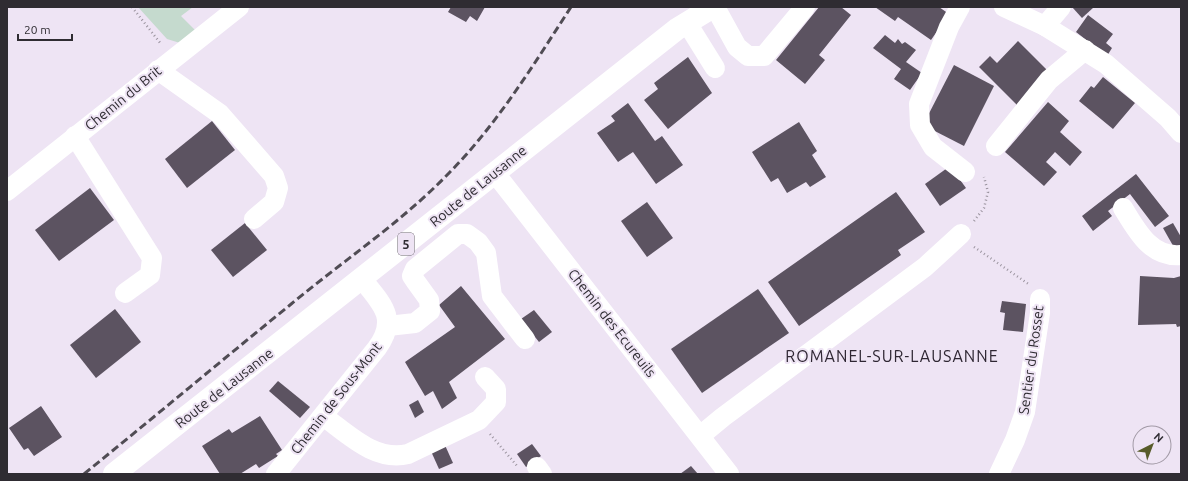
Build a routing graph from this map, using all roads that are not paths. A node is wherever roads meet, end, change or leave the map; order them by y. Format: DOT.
graph roads {
  1 [pos="239,7"];
  2 [pos="714,7"];
  3 [pos="804,7"];
  4 [pos="960,7"];
  5 [pos="1004,7"];
  6 [pos="1062,7"];
  7 [pos="687,23"];
  8 [pos="1045,26"];
  9 [pos="1085,50"];
  10 [pos="165,65"];
  11 [pos="715,68"];
  12 [pos="1181,132"];
  13 [pos="75,136"];
  14 [pos="996,146"];
  15 [pos="974,171"];
  16 [pos="495,173"];
  17 [pos="7,191"];
  18 [pos="1123,208"];
  19 [pos="254,219"];
  20 [pos="961,234"];
  21 [pos="1181,255"];
  22 [pos="362,279"];
  23 [pos="125,293"];
  24 [pos="1040,299"];
  25 [pos="388,326"];
  26 [pos="525,339"];
  27 [pos="485,377"];
  28 [pos="323,416"];
  29 [pos="700,436"];
  30 [pos="114,474"];
  31 [pos="276,474"];
  32 [pos="729,474"];
  33 [pos="999,474"];
  1 -- 10 [label="street, Chemin du Brit"];
  2 -- 3 [label="street"];
  2 -- 7 [label="main road, Route de Lausanne / 5"];
  4 -- 15 [label="street"];
  5 -- 8 [label="street"];
  6 -- 8 [label="street"];
  7 -- 11 [label="street"];
  7 -- 16 [label="main road, Route de Lausanne / 5"];
  8 -- 9 [label="street"];
  9 -- 12 [label="street"];
  9 -- 14 [label="street"];
  10 -- 13 [label="street, Chemin du Brit"];
  10 -- 19 [label="street"];
  13 -- 17 [label="street, Chemin du Brit"];
  13 -- 23 [label="street"];
  16 -- 22 [label="main road, Route de Lausanne / 5"];
  16 -- 29 [label="street, Chemin des Ecureuils"];
  18 -- 21 [label="street"];
  20 -- 29 [label="street"];
  22 -- 25 [label="street, Chemin de Sous-Mont"];
  22 -- 30 [label="main road, Route de Lausanne / 5"];
  24 -- 33 [label="street, Sentier du Rosset"];
  25 -- 26 [label="street"];
  25 -- 28 [label="street, Chemin de Sous-Mont"];
  27 -- 28 [label="street"];
  28 -- 31 [label="street, Chemin de Sous-Mont"];
  29 -- 32 [label="street, Chemin des Ecureuils"];
}
